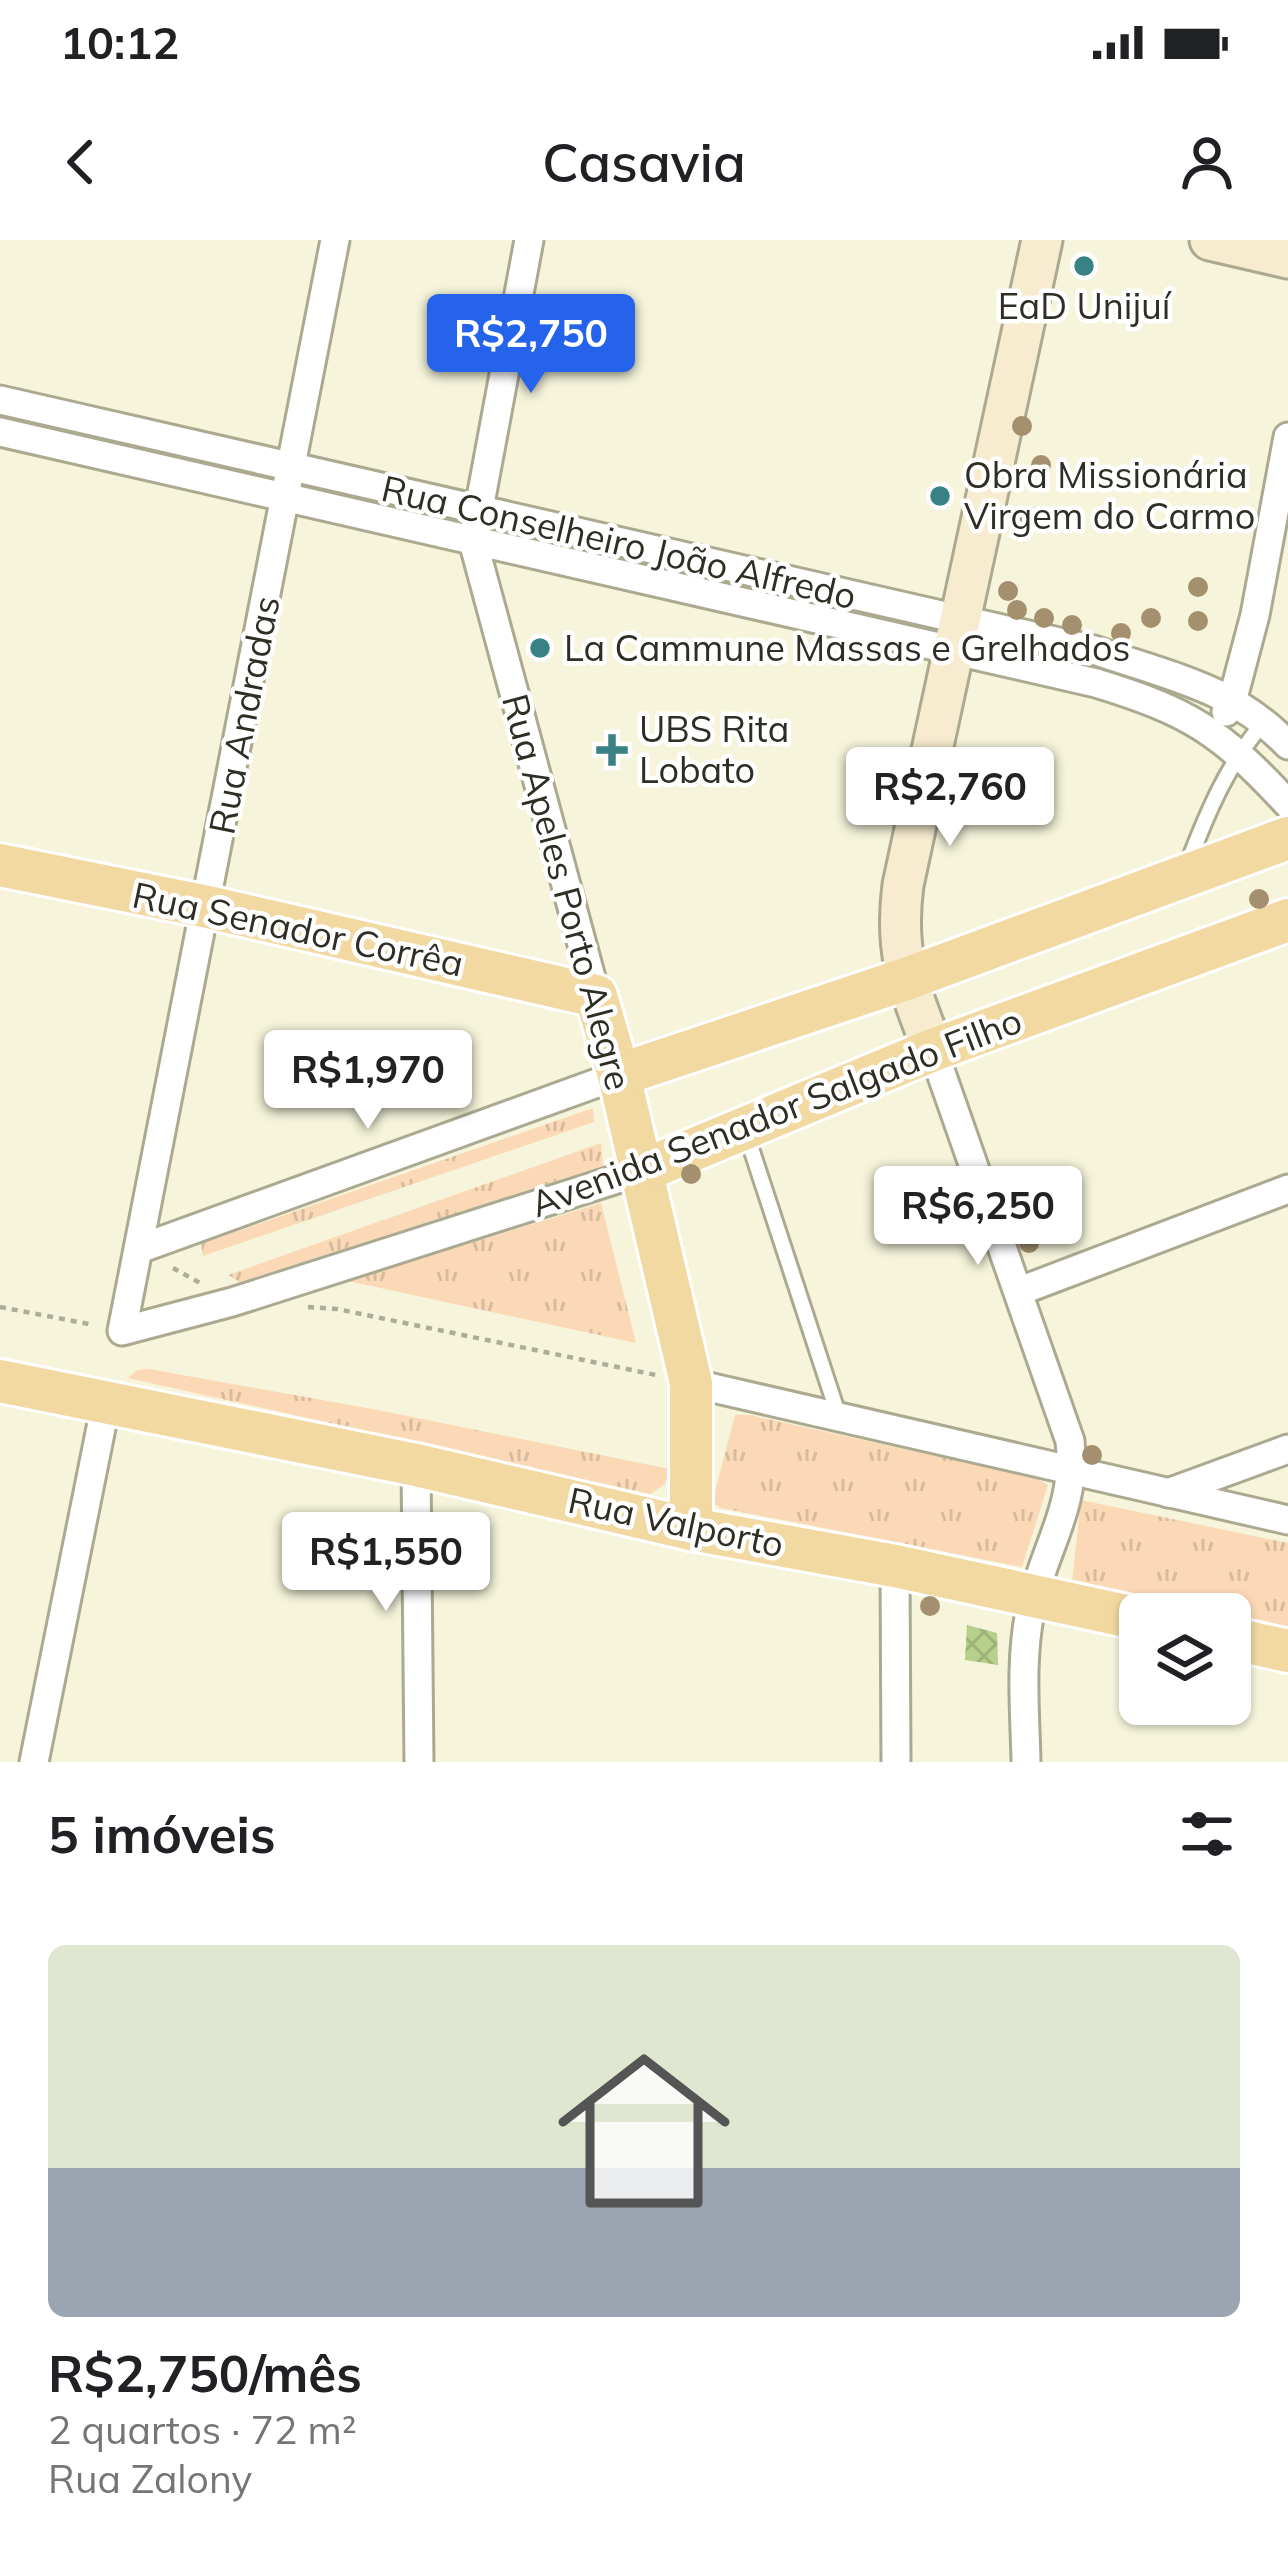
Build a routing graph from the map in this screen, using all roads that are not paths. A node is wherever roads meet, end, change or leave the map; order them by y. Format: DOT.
graph roads {
  1 [pos="334,240"];
  2 [pos="529,240"];
  3 [pos="1042,240"];
  4 [pos="1210,240"];
  5 [pos="1288,258"];
  6 [pos="0,400"];
  7 [pos="31,407"];
  8 [pos="141,434"];
  9 [pos="12,435"];
  10 [pos="1288,437"];
  11 [pos="135,463"];
  12 [pos="292,468"];
  13 [pos="401,494"];
  14 [pos="285,497"];
  15 [pos="478,511"];
  16 [pos="394,523"];
  17 [pos="473,541"];
  18 [pos="639,547"];
  19 [pos="632,578"];
  20 [pos="834,592"];
  21 [pos="828,623"];
  22 [pos="958,634"];
  23 [pos="1233,698"];
  24 [pos="1265,722"];
  25 [pos="1215,732"];
  26 [pos="1288,745"];
  27 [pos="1239,751"];
  28 [pos="1288,804"];
  29 [pos="1288,838"];
  30 [pos="0,865"];
  31 [pos="1184,875"];
  32 [pos="208,908"];
  33 [pos="1288,920"];
  34 [pos="906,979"];
  35 [pos="596,996"];
  36 [pos="933,1050"];
  37 [pos="619,1075"];
  38 [pos="745,1131"];
  39 [pos="642,1171"];
  40 [pos="1288,1189"];
  41 [pos="139,1249"];
  42 [pos="1020,1292"];
  43 [pos="122,1331"];
  44 [pos="0,1381"];
  45 [pos="691,1383"];
  46 [pos="106,1403"];
  47 [pos="839,1418"];
  48 [pos="1288,1449"];
  49 [pos="416,1465"];
  50 [pos="1073,1474"];
  51 [pos="1167,1493"];
  52 [pos="1288,1520"];
  53 [pos="691,1528"];
  54 [pos="895,1566"];
  55 [pos="1033,1597"];
  56 [pos="1119,1615"];
  57 [pos="1251,1643"];
  58 [pos="1288,1651"];
  59 [pos="34,1762"];
  60 [pos="419,1762"];
  61 [pos="896,1762"];
  62 [pos="1026,1762"];
  1 -- 12 [label="street, Rua Andradas"];
  2 -- 15 [label="street"];
  3 -- 22 [label="street"];
  4 -- 5 [label="street"];
  6 -- 7 [label="street, Rua Conselheiro João Alfredo"];
  7 -- 8 [label="street, Rua Conselheiro João Alfredo"];
  7 -- 9 [label="street"];
  8 -- 11 [label="street"];
  8 -- 12 [label="street, Rua Conselheiro João Alfredo"];
  9 -- 11 [label="street, Rua Conselheiro João Alfredo"];
  10 -- 23 [label="street"];
  11 -- 14 [label="street, Rua Conselheiro João Alfredo"];
  12 -- 13 [label="street, Rua Conselheiro João Alfredo"];
  12 -- 14 [label="street, Rua Andradas"];
  13 -- 15 [label="street, Rua Conselheiro João Alfredo"];
  13 -- 16 [label="street"];
  14 -- 16 [label="street, Rua Conselheiro João Alfredo"];
  14 -- 32 [label="street, Rua Andradas"];
  15 -- 17 [label="street"];
  15 -- 18 [label="street, Rua Conselheiro João Alfredo"];
  16 -- 17 [label="street, Rua Conselheiro João Alfredo"];
  17 -- 19 [label="street, Rua Conselheiro João Alfredo"];
  17 -- 35 [label="street, Rua Apeles Porto Alegre"];
  18 -- 19 [label="street"];
  18 -- 20 [label="street, Rua Conselheiro João Alfredo"];
  19 -- 21 [label="street, Rua Conselheiro João Alfredo"];
  20 -- 21 [label="street"];
  20 -- 22 [label="street, Rua Conselheiro João Alfredo"];
  21 -- 22 [label="street, Rua Conselheiro João Alfredo"];
  22 -- 23 [label="street, Rua Conselheiro João Alfredo"];
  22 -- 25 [label="street, Rua Conselheiro João Alfredo"];
  22 -- 34 [label="street"];
  23 -- 24 [label="street, Rua Conselheiro João Alfredo"];
  23 -- 25 [label="street"];
  24 -- 26 [label="street, Rua Conselheiro João Alfredo"];
  24 -- 27 [label="lane"];
  25 -- 27 [label="street, Rua Conselheiro João Alfredo"];
  27 -- 28 [label="street, Rua Conselheiro João Alfredo"];
  27 -- 31 [label="lane"];
  29 -- 31 [label="main road"];
  30 -- 32 [label="main road, Rua Senador Corrêa"];
  31 -- 34 [label="main road"];
  32 -- 35 [label="main road, Rua Senador Corrêa"];
  32 -- 41 [label="street, Rua Andradas"];
  33 -- 36 [label="main road, Avenida Senador Salgado Filho"];
  34 -- 36 [label="street"];
  34 -- 37 [label="main road"];
  35 -- 37 [label="main road, Rua Apeles Porto Alegre"];
  36 -- 38 [label="main road, Avenida Senador Salgado Filho"];
  36 -- 42 [label="street"];
  37 -- 39 [label="main road, Rua Apeles Porto Alegre"];
  37 -- 41 [label="street"];
  38 -- 39 [label="main road, Avenida Senador Salgado Filho"];
  38 -- 47 [label="lane"];
  39 -- 43 [label="street, Avenida Senador Salgado Filho"];
  39 -- 45 [label="main road, Rua Apeles Porto Alegre"];
  40 -- 42 [label="street"];
  41 -- 43 [label="street, Rua Andradas"];
  42 -- 50 [label="street"];
  44 -- 46 [label="main road, Rua Valporto"];
  45 -- 47 [label="street"];
  45 -- 53 [label="main road, Rua Apeles Porto Alegre"];
  46 -- 49 [label="main road, Rua Valporto"];
  46 -- 59 [label="street"];
  47 -- 50 [label="street"];
  48 -- 51 [label="street"];
  49 -- 53 [label="main road, Rua Valporto"];
  49 -- 60 [label="street"];
  50 -- 51 [label="street"];
  50 -- 55 [label="street"];
  51 -- 52 [label="street"];
  53 -- 54 [label="main road, Rua Valporto"];
  54 -- 55 [label="main road, Rua Valporto"];
  54 -- 61 [label="street"];
  55 -- 56 [label="main road, Rua Valporto"];
  55 -- 62 [label="street"];
  57 -- 58 [label="main road"];
}
